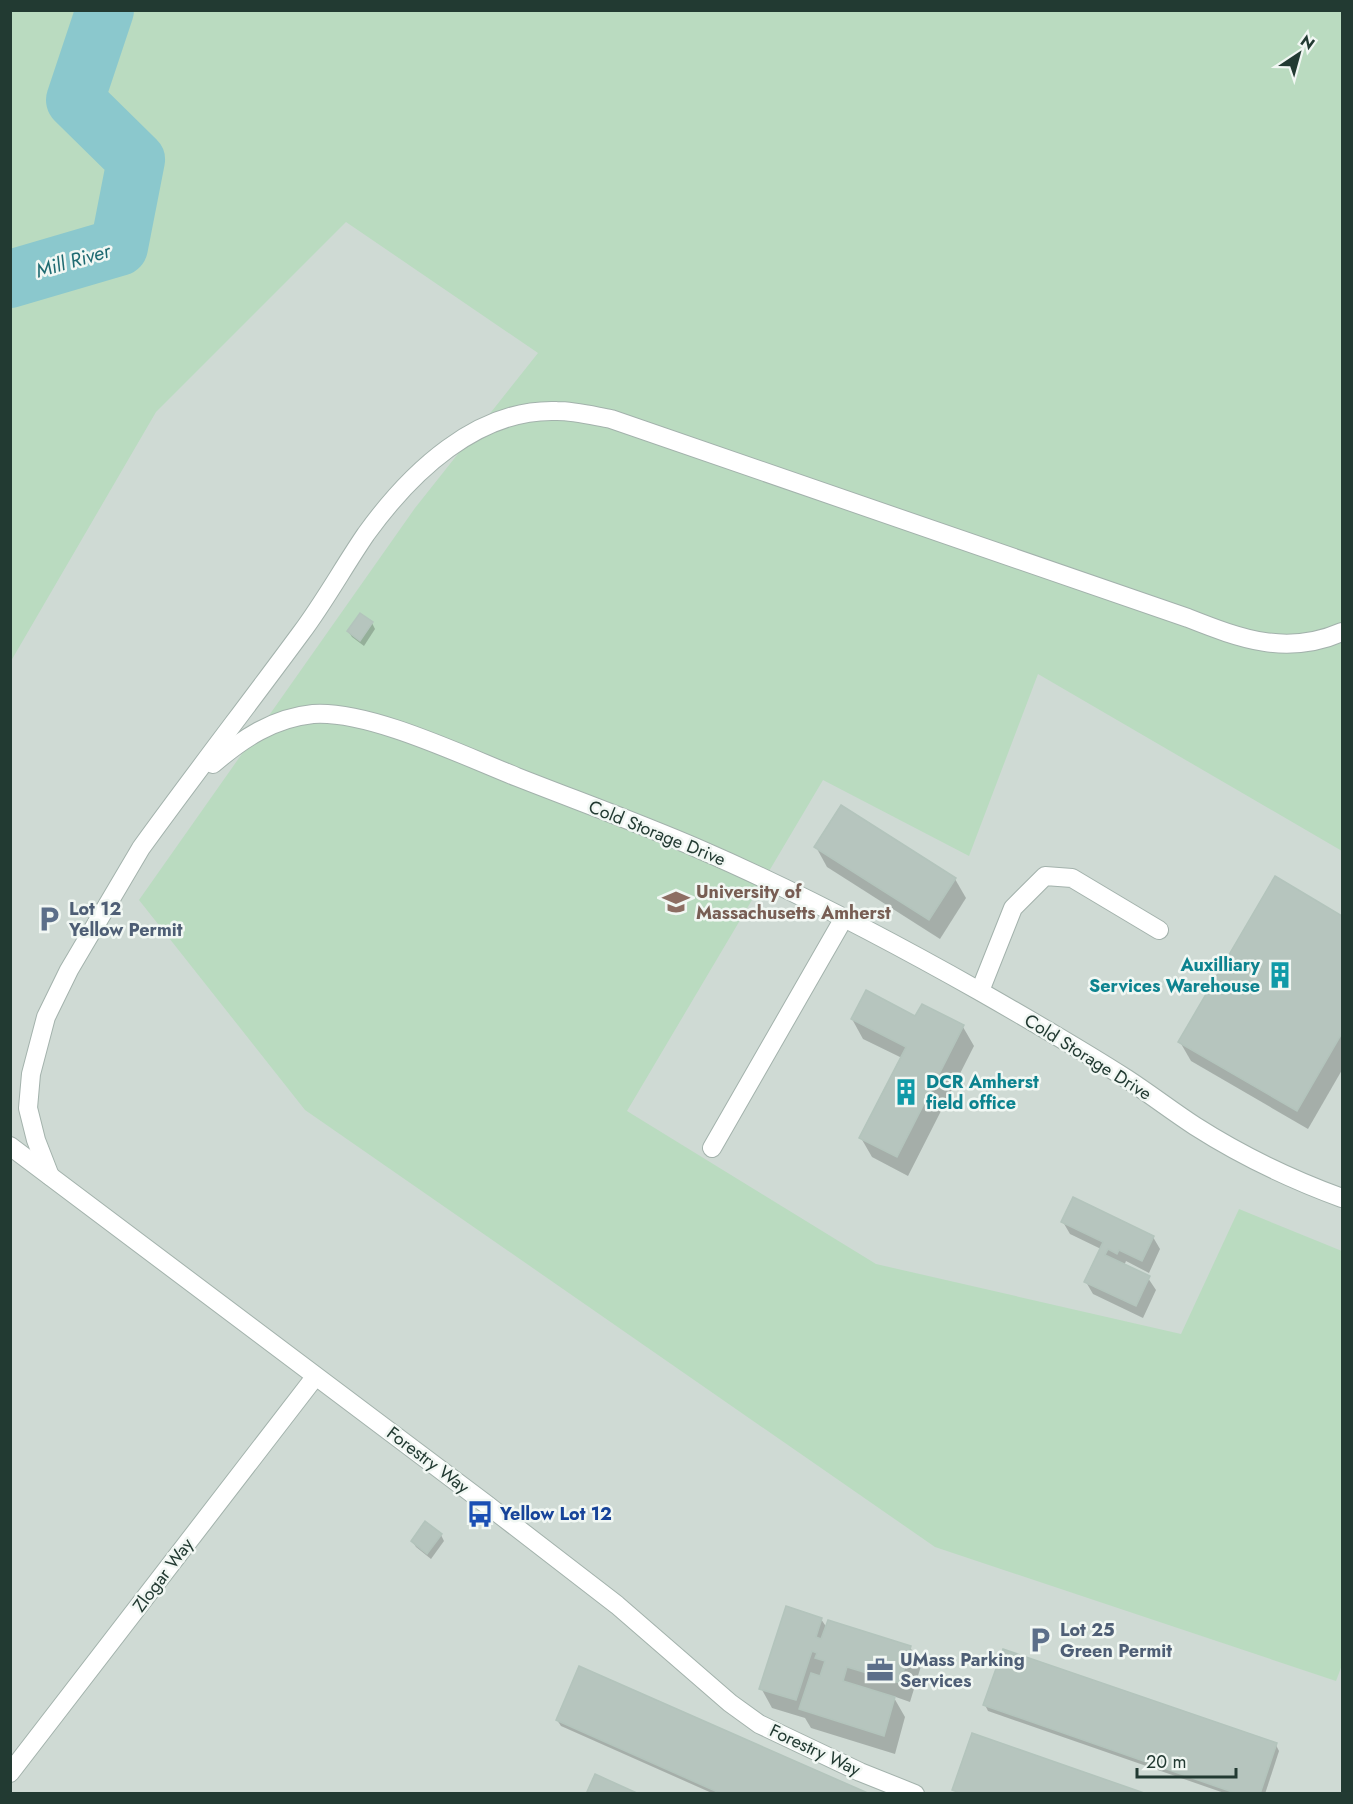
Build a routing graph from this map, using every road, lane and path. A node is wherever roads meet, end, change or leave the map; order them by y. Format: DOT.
graph roads {
  1 [pos="1342,632"];
  2 [pos="179,796"];
  3 [pos="844,918"];
  4 [pos="1159,930"];
  5 [pos="980,991"];
  6 [pos="10,1146"];
  7 [pos="712,1148"];
  8 [pos="51,1176"];
  9 [pos="1342,1198"];
  10 [pos="315,1377"];
  11 [pos="10,1773"];
  12 [pos="915,1794"];
  1 -- 2 [label="street"];
  2 -- 3 [label="street, Cold Storage Drive"];
  2 -- 8 [label="street"];
  3 -- 5 [label="street, Cold Storage Drive"];
  3 -- 7 [label="street"];
  4 -- 5 [label="street"];
  5 -- 9 [label="street, Cold Storage Drive"];
  6 -- 8 [label="street, Forestry Way"];
  8 -- 10 [label="street, Forestry Way"];
  10 -- 11 [label="street, Zlogar Way"];
  10 -- 12 [label="street, Forestry Way"];
}
